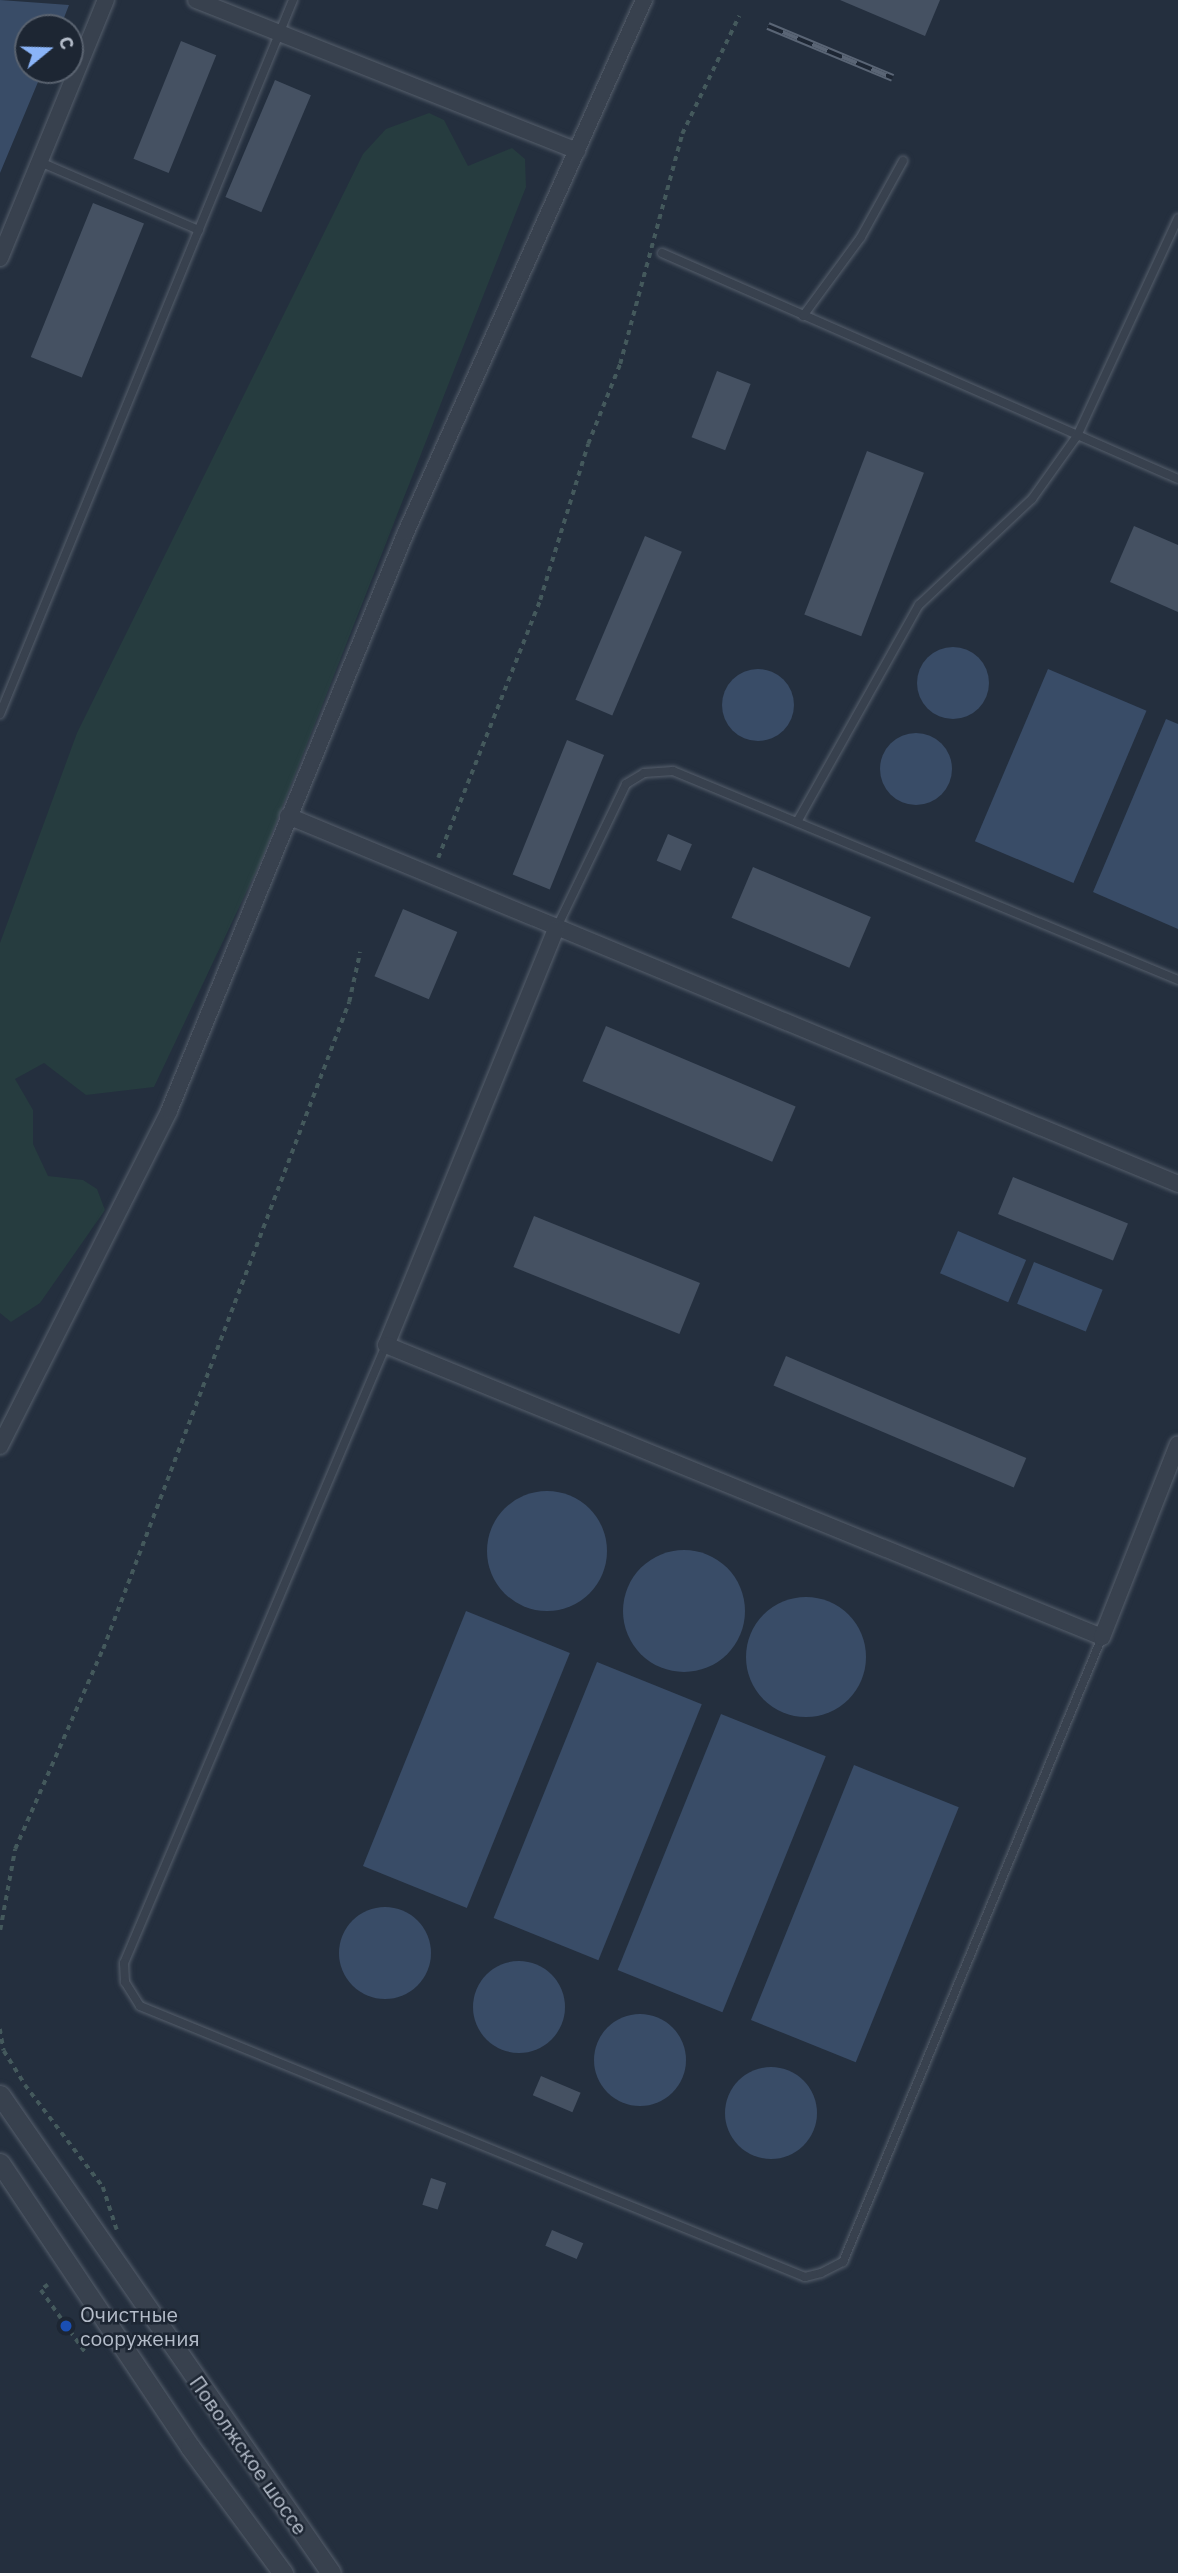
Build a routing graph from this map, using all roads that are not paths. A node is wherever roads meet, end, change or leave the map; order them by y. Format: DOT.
graph roads {
  1 [pos="106,0"];
  2 [pos="196,0"];
  3 [pos="293,0"];
  4 [pos="644,0"];
  5 [pos="279,33"];
  6 [pos="577,151"];
  7 [pos="903,160"];
  8 [pos="40,162"];
  9 [pos="1178,218"];
  10 [pos="199,230"];
  11 [pos="662,253"];
  12 [pos="0,258"];
  13 [pos="803,316"];
  14 [pos="1077,436"];
  15 [pos="1178,479"];
  16 [pos="0,714"];
  17 [pos="288,816"];
  18 [pos="797,822"];
  19 [pos="556,929"];
  20 [pos="1178,980"];
  21 [pos="1178,1184"];
  22 [pos="386,1345"];
  23 [pos="1178,1444"];
  24 [pos="0,1446"];
  25 [pos="1102,1637"];
  26 [pos="0,2095"];
  27 [pos="2,2167"];
  28 [pos="283,2573"];
  29 [pos="331,2573"];
  1 -- 8 [label="street"];
  2 -- 5 [label="street"];
  3 -- 5 [label="lane"];
  4 -- 6 [label="street"];
  5 -- 6 [label="street"];
  5 -- 10 [label="lane"];
  6 -- 17 [label="street"];
  7 -- 13 [label="lane"];
  8 -- 10 [label="lane"];
  8 -- 12 [label="street"];
  9 -- 14 [label="lane"];
  10 -- 16 [label="lane"];
  11 -- 13 [label="lane"];
  13 -- 14 [label="lane"];
  14 -- 15 [label="lane"];
  14 -- 18 [label="lane"];
  17 -- 19 [label="street"];
  17 -- 24 [label="street"];
  18 -- 19 [label="lane"];
  18 -- 20 [label="lane"];
  19 -- 21 [label="street"];
  19 -- 22 [label="street"];
  22 -- 25 [label="street"];
  22 -- 25 [label="lane"];
  23 -- 25 [label="street"];
  26 -- 29 [label="street, Поволжское шоссе"];
  27 -- 28 [label="street, Поволжское шоссе"];
}
